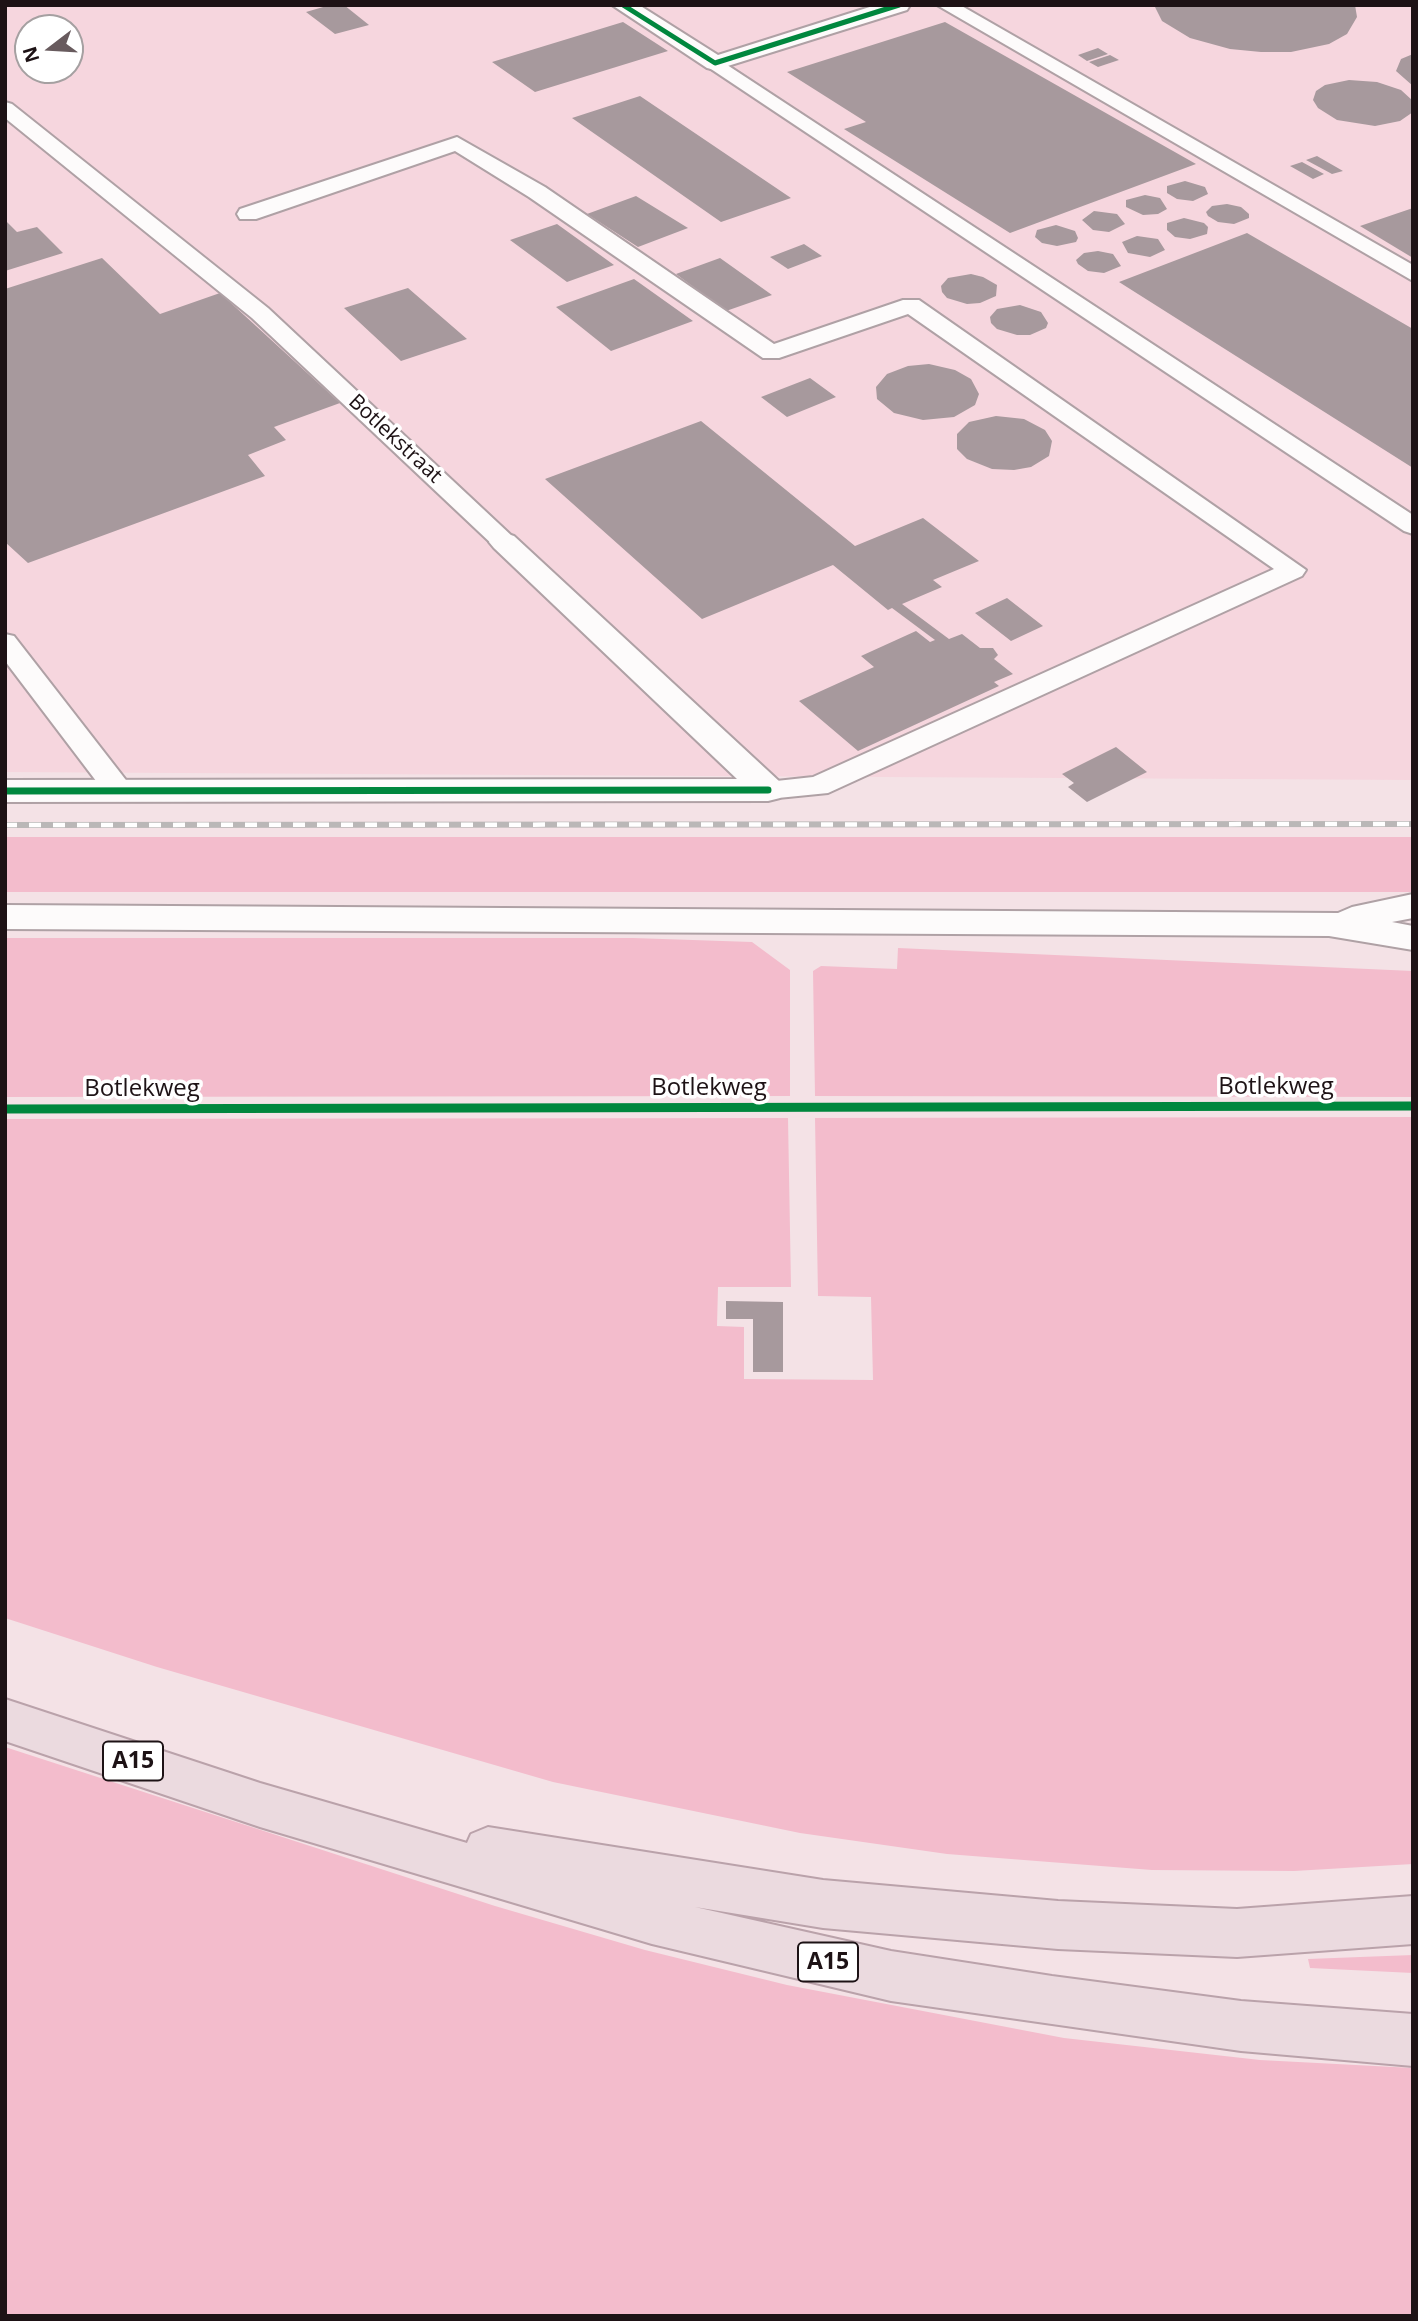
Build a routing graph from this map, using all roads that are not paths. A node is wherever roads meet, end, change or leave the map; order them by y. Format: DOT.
graph roads {
  1 [pos="624,5"];
  2 [pos="900,5"];
  3 [pos="946,5"];
  4 [pos="715,63"];
  5 [pos="5,108"];
  6 [pos="248,214"];
  7 [pos="1413,274"];
  8 [pos="1413,526"];
  9 [pos="504,542"];
  10 [pos="5,642"];
  11 [pos="768,790"];
  12 [pos="5,791"];
  13 [pos="119,791"];
  14 [pos="1413,906"];
  15 [pos="5,917"];
  16 [pos="1329,924"];
  17 [pos="1413,938"];
  18 [pos="5,1720"];
  19 [pos="260,1805"];
  20 [pos="1413,1920"];
  21 [pos="1413,2040"];
  1 -- 4 [label="street"];
  2 -- 4 [label="street"];
  3 -- 7 [label="lane"];
  4 -- 8 [label="lane"];
  5 -- 9 [label="lane, Botlekstraat"];
  6 -- 11 [label="lane"];
  9 -- 11 [label="street, Botlekstraat"];
  10 -- 13 [label="lane"];
  11 -- 13 [label="street"];
  12 -- 13 [label="street"];
  14 -- 16 [label="street"];
  15 -- 16 [label="street"];
  16 -- 17 [label="street"];
  18 -- 19 [label="highway, A15"];
  19 -- 20 [label="highway, A15"];
  19 -- 21 [label="highway, A15"];
}
